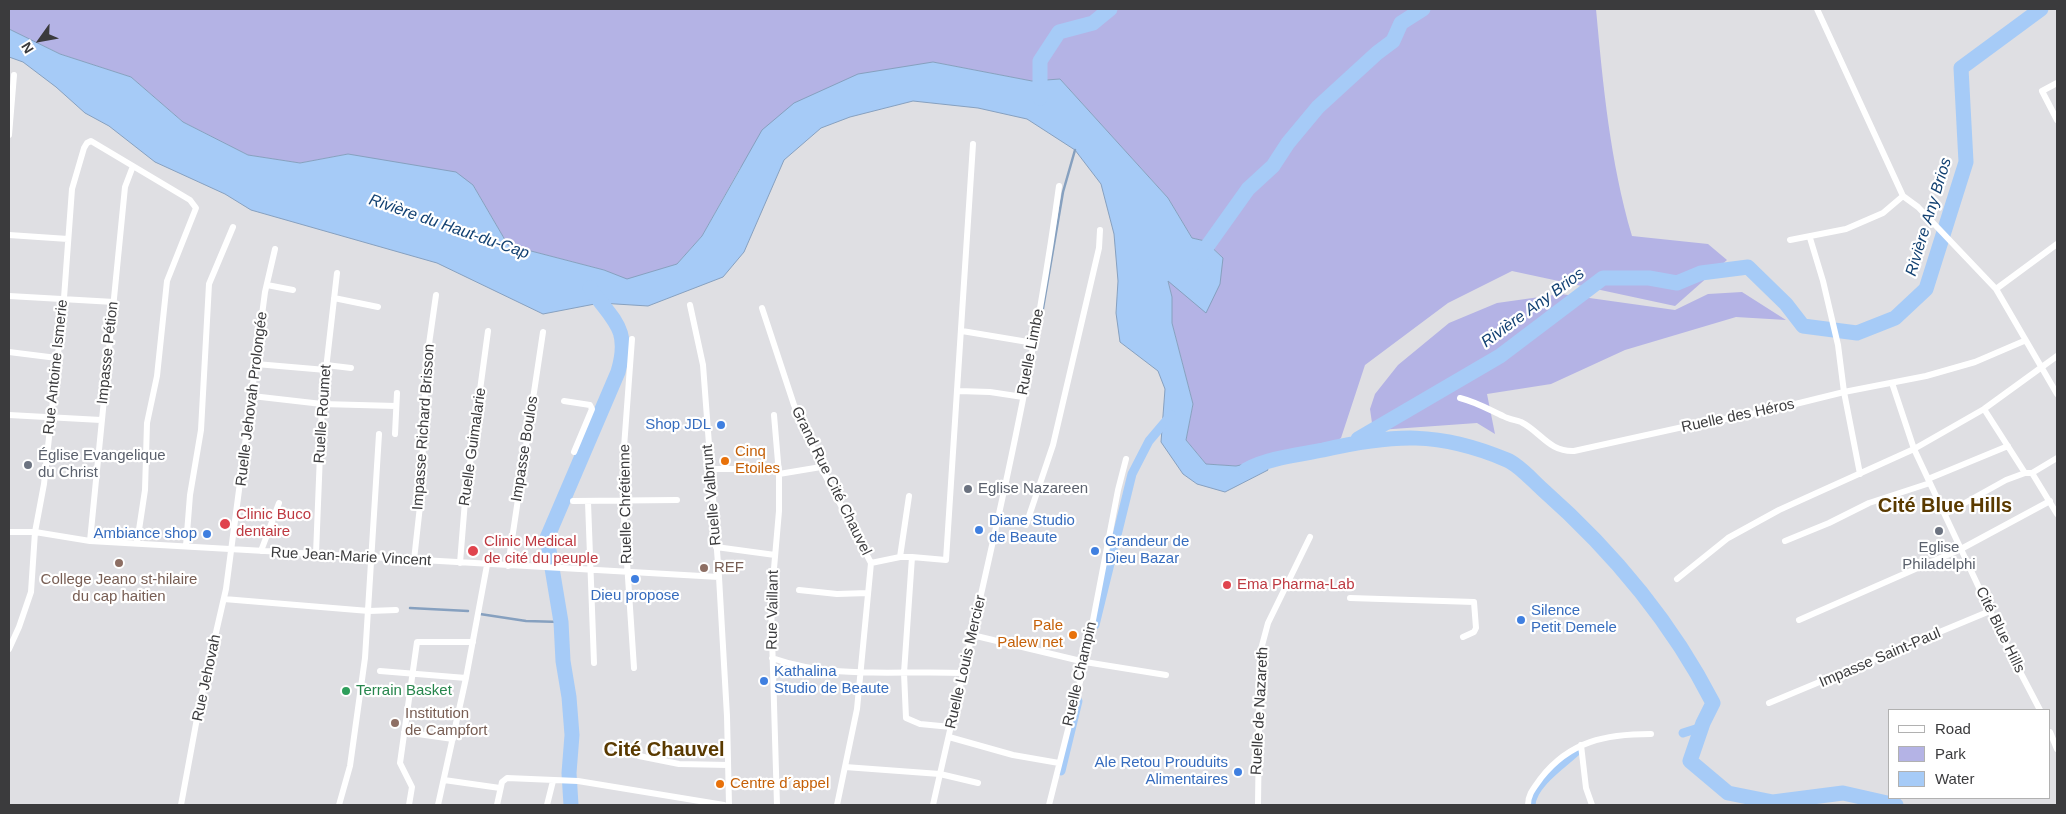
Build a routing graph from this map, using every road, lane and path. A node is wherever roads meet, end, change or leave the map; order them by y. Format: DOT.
graph roads {
  1 [pos="1817,9"];
  2 [pos="14,75"];
  3 [pos="2057,83"];
  4 [pos="2057,120"];
  5 [pos="9,135"];
  6 [pos="973,144"];
  7 [pos="133,166"];
  8 [pos="1059,186"];
  9 [pos="1903,196"];
  10 [pos="233,227"];
  11 [pos="1100,230"];
  12 [pos="9,235"];
  13 [pos="1810,238"];
  14 [pos="68,239"];
  15 [pos="1790,240"];
  16 [pos="2057,244"];
  17 [pos="276,249"];
  18 [pos="337,273"];
  19 [pos="267,285"];
  20 [pos="1996,289"];
  21 [pos="293,290"];
  22 [pos="436,295"];
  23 [pos="9,296"];
  24 [pos="64,298"];
  25 [pos="334,298"];
  26 [pos="114,302"];
  27 [pos="690,305"];
  28 [pos="378,307"];
  29 [pos="762,308"];
  30 [pos="488,330"];
  31 [pos="962,331"];
  32 [pos="542,332"];
  33 [pos="632,339"];
  34 [pos="2024,341"];
  35 [pos="1034,343"];
  36 [pos="9,352"];
  37 [pos="2057,356"];
  38 [pos="57,358"];
  39 [pos="256,364"];
  40 [pos="326,368"];
  41 [pos="351,368"];
  42 [pos="2041,369"];
  43 [pos="1892,383"];
  44 [pos="958,391"];
  45 [pos="1844,392"];
  46 [pos="397,393"];
  47 [pos="2057,394"];
  48 [pos="252,396"];
  49 [pos="1023,397"];
  50 [pos="1460,398"];
  51 [pos="564,401"];
  52 [pos="322,404"];
  53 [pos="396,406"];
  54 [pos="1984,409"];
  55 [pos="9,415"];
  56 [pos="774,416"];
  57 [pos="51,419"];
  58 [pos="100,420"];
  59 [pos="379,434"];
  60 [pos="395,434"];
  61 [pos="2008,446"];
  62 [pos="1914,449"];
  63 [pos="574,452"];
  64 [pos="2057,458"];
  65 [pos="1126,459"];
  66 [pos="821,467"];
  67 [pos="710,469"];
  68 [pos="779,472"];
  69 [pos="2029,473"];
  70 [pos="1860,474"];
  71 [pos="1929,481"];
  72 [pos="909,496"];
  73 [pos="677,500"];
  74 [pos="572,501"];
  75 [pos="588,502"];
  76 [pos="623,502"];
  77 [pos="2050,502"];
  78 [pos="279,503"];
  79 [pos="1945,514"];
  80 [pos="2057,514"];
  81 [pos="998,518"];
  82 [pos="1026,525"];
  83 [pos="9,532"];
  84 [pos="35,532"];
  85 [pos="1310,537"];
  86 [pos="1785,540"];
  87 [pos="90,541"];
  88 [pos="137,543"];
  89 [pos="186,546"];
  90 [pos="716,547"];
  91 [pos="1961,549"];
  92 [pos="232,550"];
  93 [pos="261,551"];
  94 [pos="316,554"];
  95 [pos="775,555"];
  96 [pos="900,557"];
  97 [pos="912,557"];
  98 [pos="370,558"];
  99 [pos="414,560"];
  100 [pos="460,563"];
  101 [pos="871,563"];
  102 [pos="487,564"];
  103 [pos="508,566"];
  104 [pos="589,570"];
  105 [pos="628,573"];
  106 [pos="719,577"];
  107 [pos="1677,578"];
  108 [pos="799,590"];
  109 [pos="868,593"];
  110 [pos="1350,598"];
  111 [pos="224,599"];
  112 [pos="396,610"];
  113 [pos="369,611"];
  114 [pos="1990,611"];
  115 [pos="1799,620"];
  116 [pos="972,635"];
  117 [pos="1463,636"];
  118 [pos="473,642"];
  119 [pos="9,649"];
  120 [pos="772,658"];
  121 [pos="1085,662"];
  122 [pos="594,664"];
  123 [pos="634,668"];
  124 [pos="380,671"];
  125 [pos="412,673"];
  126 [pos="904,673"];
  127 [pos="963,673"];
  128 [pos="860,674"];
  129 [pos="1166,675"];
  130 [pos="466,678"];
  131 [pos="1769,703"];
  132 [pos="2039,709"];
  133 [pos="951,727"];
  134 [pos="404,732"];
  135 [pos="1651,734"];
  136 [pos="2051,734"];
  137 [pos="949,737"];
  138 [pos="453,739"];
  139 [pos="1581,746"];
  140 [pos="2057,749"];
  141 [pos="639,756"];
  142 [pos="1059,763"];
  143 [pos="728,765"];
  144 [pos="845,767"];
  145 [pos="940,774"];
  146 [pos="444,780"];
  147 [pos="553,781"];
  148 [pos="978,783"];
  149 [pos="500,788"];
  150 [pos="180,805"];
  151 [pos="339,805"];
  152 [pos="409,805"];
  153 [pos="438,805"];
  154 [pos="497,805"];
  155 [pos="547,805"];
  156 [pos="720,805"];
  157 [pos="724,805"];
  158 [pos="729,805"];
  159 [pos="777,805"];
  160 [pos="837,805"];
  161 [pos="933,805"];
  162 [pos="1049,805"];
  163 [pos="1258,805"];
  164 [pos="1528,805"];
  165 [pos="1592,805"];
  1 -- 9 [label="street"];
  2 -- 5 [label="street"];
  3 -- 4 [label="street"];
  6 -- 31 [label="street"];
  7 -- 14 [label="street, Rue Antoine Ismerie"];
  7 -- 26 [label="street, Impasse Pétion"];
  7 -- 88 [label="street"];
  8 -- 35 [label="street, Ruelle Limbe"];
  9 -- 13 [label="street"];
  9 -- 20 [label="street"];
  10 -- 89 [label="street"];
  11 -- 82 [label="street"];
  12 -- 14 [label="street"];
  13 -- 15 [label="street"];
  13 -- 45 [label="street"];
  14 -- 24 [label="street, Rue Antoine Ismerie"];
  16 -- 20 [label="street"];
  17 -- 19 [label="street, Ruelle Jehovah Prolongée"];
  18 -- 25 [label="street, Ruelle Roumet"];
  19 -- 21 [label="street"];
  19 -- 39 [label="street, Ruelle Jehovah Prolongée"];
  20 -- 34 [label="street"];
  22 -- 99 [label="street, Impasse Richard Brisson"];
  23 -- 24 [label="street"];
  24 -- 26 [label="street"];
  24 -- 38 [label="street, Rue Antoine Ismerie"];
  25 -- 28 [label="street"];
  25 -- 40 [label="street, Ruelle Roumet"];
  26 -- 58 [label="street, Impasse Pétion"];
  27 -- 67 [label="street, Ruelle Valbrunt"];
  29 -- 66 [label="street, Grand Rue Cité Chauvel"];
  30 -- 100 [label="street, Ruelle Guimalarie"];
  31 -- 35 [label="street"];
  31 -- 44 [label="street"];
  32 -- 103 [label="street, Impasse Boulos"];
  33 -- 76 [label="street, Ruelle Chrétienne"];
  34 -- 42 [label="street"];
  34 -- 43 [label="street, Ruelle des Héros"];
  35 -- 49 [label="street, Ruelle Limbe"];
  36 -- 38 [label="street"];
  37 -- 42 [label="street"];
  38 -- 57 [label="street, Rue Antoine Ismerie"];
  39 -- 40 [label="street"];
  39 -- 48 [label="street, Ruelle Jehovah Prolongée"];
  40 -- 41 [label="street"];
  40 -- 52 [label="street, Ruelle Roumet"];
  42 -- 47 [label="street"];
  42 -- 54 [label="street"];
  43 -- 45 [label="street, Ruelle des Héros"];
  43 -- 62 [label="street, Cité Blue Hills"];
  44 -- 49 [label="street"];
  44 -- 97 [label="street"];
  45 -- 50 [label="street, Ruelle des Héros"];
  45 -- 70 [label="street"];
  46 -- 53 [label="street"];
  48 -- 52 [label="street"];
  48 -- 92 [label="street, Ruelle Jehovah Prolongée"];
  49 -- 81 [label="street, Ruelle Limbe"];
  51 -- 63 [label="street"];
  52 -- 53 [label="street"];
  52 -- 94 [label="street, Ruelle Roumet"];
  53 -- 60 [label="street"];
  54 -- 61 [label="street"];
  54 -- 62 [label="street"];
  55 -- 57 [label="street"];
  56 -- 68 [label="street, Rue Vaillant"];
  57 -- 58 [label="street"];
  57 -- 84 [label="street, Rue Antoine Ismerie"];
  58 -- 87 [label="street, Impasse Pétion"];
  59 -- 98 [label="street"];
  61 -- 69 [label="street"];
  61 -- 71 [label="street"];
  62 -- 70 [label="street"];
  62 -- 71 [label="street, Cité Blue Hills"];
  64 -- 69 [label="street"];
  65 -- 121 [label="street, Ruelle Champin"];
  66 -- 68 [label="street"];
  66 -- 101 [label="street, Grand Rue Cité Chauvel"];
  67 -- 68 [label="street"];
  67 -- 90 [label="street, Ruelle Valbrunt"];
  68 -- 95 [label="street, Rue Vaillant"];
  69 -- 77 [label="street"];
  69 -- 79 [label="street"];
  70 -- 107 [label="street"];
  71 -- 79 [label="street, Cité Blue Hills"];
  71 -- 86 [label="street"];
  72 -- 96 [label="street"];
  73 -- 76 [label="street"];
  74 -- 75 [label="street"];
  75 -- 76 [label="street"];
  75 -- 104 [label="street"];
  76 -- 105 [label="street, Ruelle Chrétienne"];
  77 -- 80 [label="street"];
  77 -- 91 [label="street"];
  78 -- 93 [label="street"];
  79 -- 91 [label="street, Cité Blue Hills"];
  81 -- 116 [label="street, Ruelle Louis Mercier"];
  83 -- 84 [label="street, Rue Jean-Marie Vincent"];
  84 -- 87 [label="street, Rue Jean-Marie Vincent"];
  84 -- 119 [label="street, Rue Antoine Ismerie"];
  85 -- 163 [label="street, Ruelle de Nazareth"];
  87 -- 88 [label="street, Rue Jean-Marie Vincent"];
  88 -- 89 [label="street, Rue Jean-Marie Vincent"];
  89 -- 92 [label="street, Rue Jean-Marie Vincent"];
  90 -- 95 [label="street"];
  90 -- 106 [label="street, Ruelle Valbrunt"];
  91 -- 114 [label="street, Cité Blue Hills"];
  91 -- 115 [label="street"];
  92 -- 93 [label="street, Rue Jean-Marie Vincent"];
  92 -- 111 [label="street, Rue Jehovah"];
  93 -- 94 [label="street, Rue Jean-Marie Vincent"];
  94 -- 98 [label="street, Rue Jean-Marie Vincent"];
  95 -- 120 [label="street, Rue Vaillant"];
  96 -- 97 [label="street"];
  96 -- 101 [label="street"];
  97 -- 126 [label="street"];
  98 -- 99 [label="street, Rue Jean-Marie Vincent"];
  98 -- 113 [label="street"];
  99 -- 100 [label="street, Rue Jean-Marie Vincent"];
  100 -- 102 [label="street, Rue Jean-Marie Vincent"];
  101 -- 109 [label="street, Grand Rue Cité Chauvel"];
  102 -- 103 [label="street, Rue Jean-Marie Vincent"];
  102 -- 118 [label="street"];
  103 -- 104 [label="street, Rue Jean-Marie Vincent"];
  104 -- 105 [label="street, Rue Jean-Marie Vincent"];
  104 -- 122 [label="street"];
  105 -- 106 [label="street, Rue Jean-Marie Vincent"];
  105 -- 123 [label="street, Ruelle Chrétienne"];
  106 -- 143 [label="street, Ruelle Valbrunt"];
  108 -- 109 [label="street"];
  109 -- 128 [label="street, Grand Rue Cité Chauvel"];
  110 -- 117 [label="street"];
  111 -- 113 [label="street"];
  111 -- 150 [label="street, Rue Jehovah"];
  112 -- 113 [label="street"];
  113 -- 151 [label="street"];
  114 -- 131 [label="street, Impasse Saint-Paul"];
  114 -- 132 [label="street, Cité Blue Hills"];
  116 -- 121 [label="street"];
  116 -- 127 [label="street, Ruelle Louis Mercier"];
  118 -- 125 [label="street"];
  118 -- 130 [label="street"];
  120 -- 128 [label="street"];
  120 -- 159 [label="street, Rue Vaillant"];
  121 -- 129 [label="street"];
  121 -- 142 [label="street, Ruelle Champin"];
  124 -- 125 [label="street"];
  125 -- 130 [label="street"];
  125 -- 134 [label="street"];
  126 -- 127 [label="street"];
  126 -- 128 [label="street"];
  126 -- 133 [label="street"];
  127 -- 133 [label="street, Ruelle Louis Mercier"];
  128 -- 144 [label="street, Grand Rue Cité Chauvel"];
  130 -- 138 [label="street"];
  133 -- 137 [label="street, Ruelle Louis Mercier"];
  134 -- 138 [label="street"];
  134 -- 152 [label="street"];
  135 -- 139 [label="street"];
  136 -- 140 [label="street"];
  137 -- 142 [label="street"];
  137 -- 145 [label="street, Ruelle Louis Mercier"];
  138 -- 146 [label="street"];
  139 -- 164 [label="street"];
  139 -- 165 [label="street"];
  141 -- 143 [label="street"];
  142 -- 162 [label="street, Ruelle Champin"];
  143 -- 158 [label="street, Ruelle Valbrunt"];
  144 -- 145 [label="street"];
  144 -- 160 [label="street, Grand Rue Cité Chauvel"];
  145 -- 148 [label="street"];
  145 -- 161 [label="street, Ruelle Louis Mercier"];
  146 -- 149 [label="street"];
  146 -- 153 [label="street"];
  147 -- 149 [label="street"];
  147 -- 155 [label="street"];
  147 -- 156 [label="street"];
  149 -- 154 [label="street"];
  156 -- 157 [label="street"];
}
